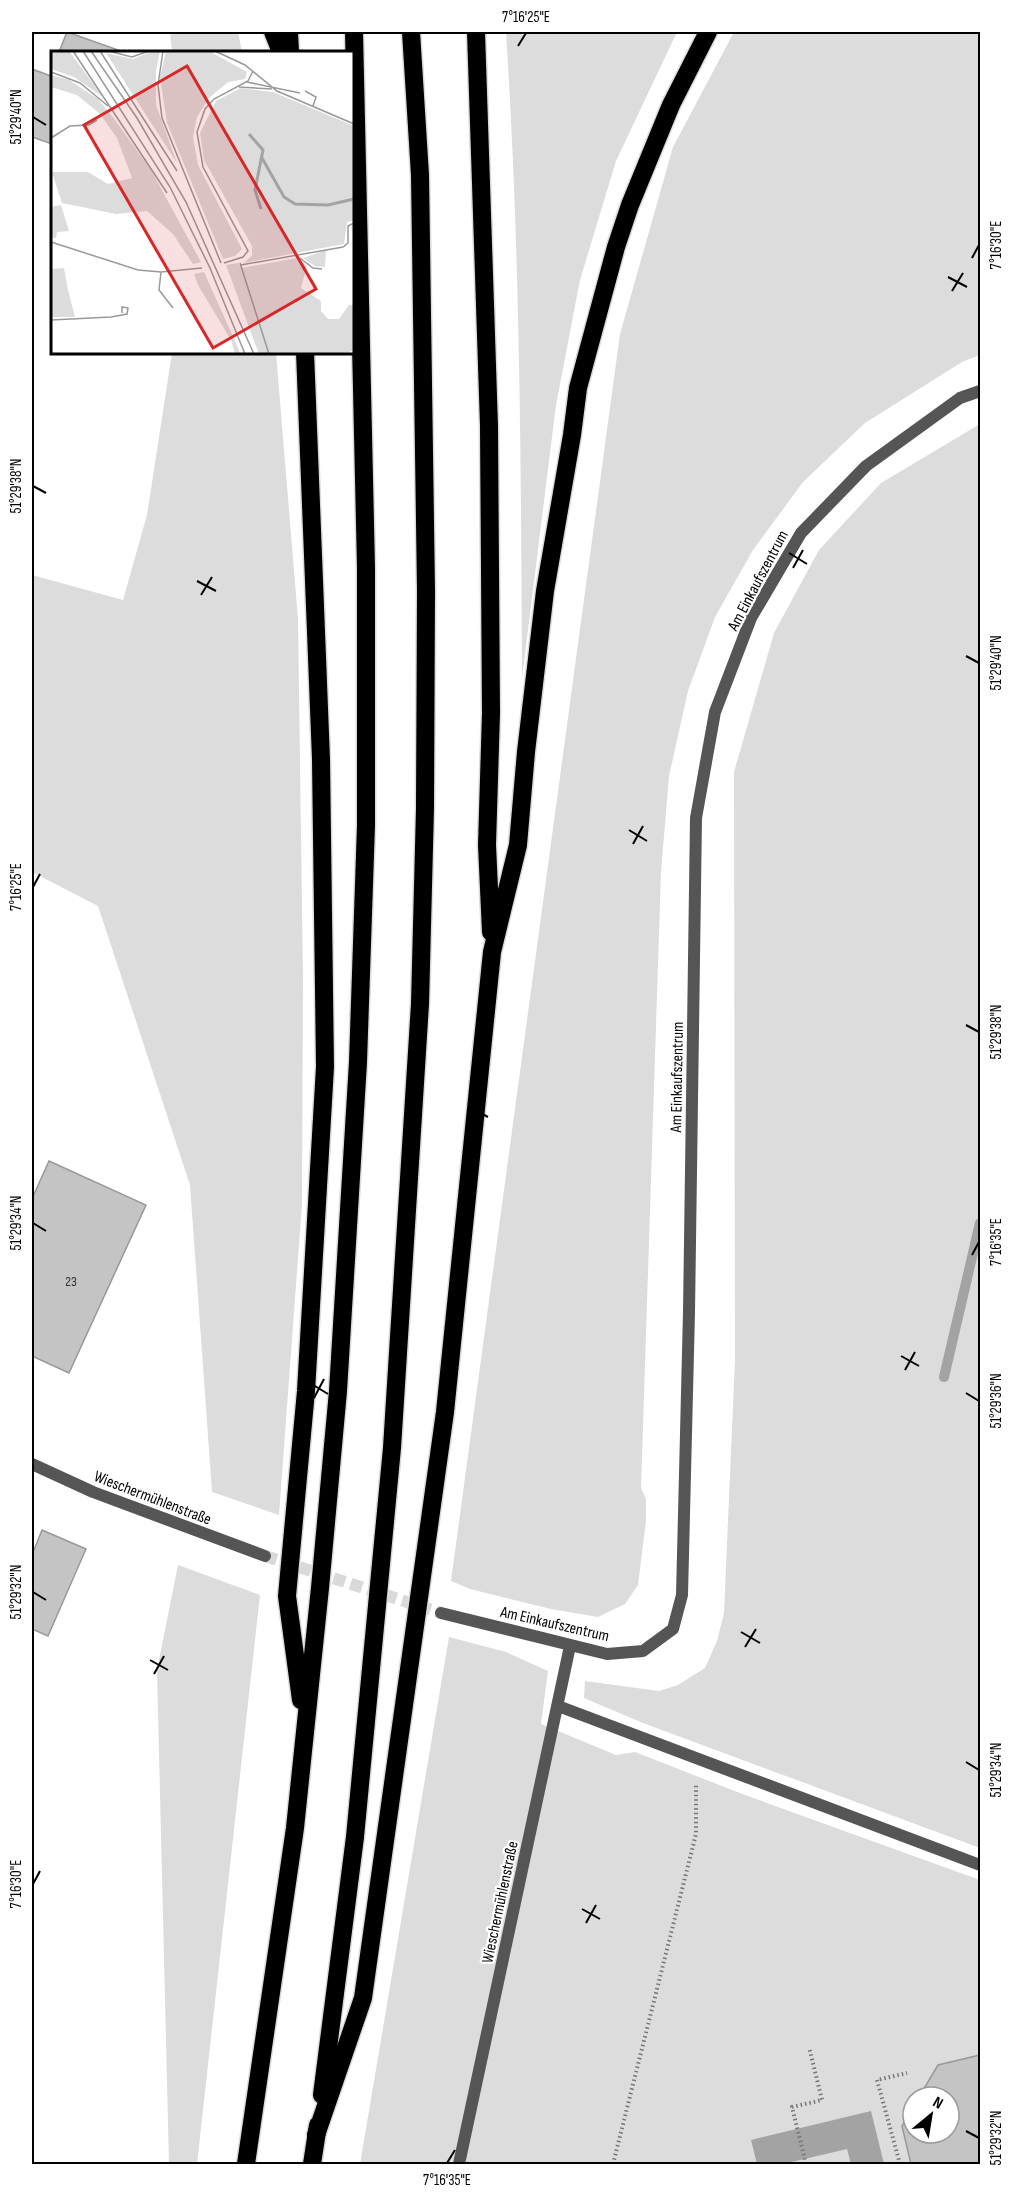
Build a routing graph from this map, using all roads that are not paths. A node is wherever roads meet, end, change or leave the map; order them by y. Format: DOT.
graph roads {
  1 [pos="273,32"];
  2 [pos="289,32"];
  3 [pos="354,32"];
  4 [pos="411,32"];
  5 [pos="476,32"];
  6 [pos="708,32"];
  7 [pos="281,51"];
  8 [pos="290,51"];
  9 [pos="305,354"];
  10 [pos="981,391"];
  11 [pos="492,952"];
  12 [pos="32,1464"];
  13 [pos="265,1556"];
  14 [pos="441,1613"];
  15 [pos="570,1646"];
  16 [pos="558,1706"];
  17 [pos="304,1732"];
  18 [pos="981,1865"];
  19 [pos="316,2135"];
  20 [pos="246,2164"];
  21 [pos="312,2164"];
  22 [pos="459,2164"];
  1 -- 7 [label="highway"];
  2 -- 8 [label="highway"];
  3 -- 17 [label="highway"];
  4 -- 19 [label="highway"];
  5 -- 11 [label="highway"];
  6 -- 11 [label="highway"];
  9 -- 17 [label="highway"];
  10 -- 15 [label="street, Am Einkaufszentrum"];
  11 -- 19 [label="highway"];
  12 -- 13 [label="street, Wieschermühlenstraße"];
  14 -- 15 [label="street, Am Einkaufszentrum"];
  15 -- 16 [label="street, Wieschermühlenstraße"];
  16 -- 18 [label="street"];
  16 -- 22 [label="street, Wieschermühlenstraße"];
  17 -- 20 [label="highway"];
  19 -- 21 [label="highway"];
}
